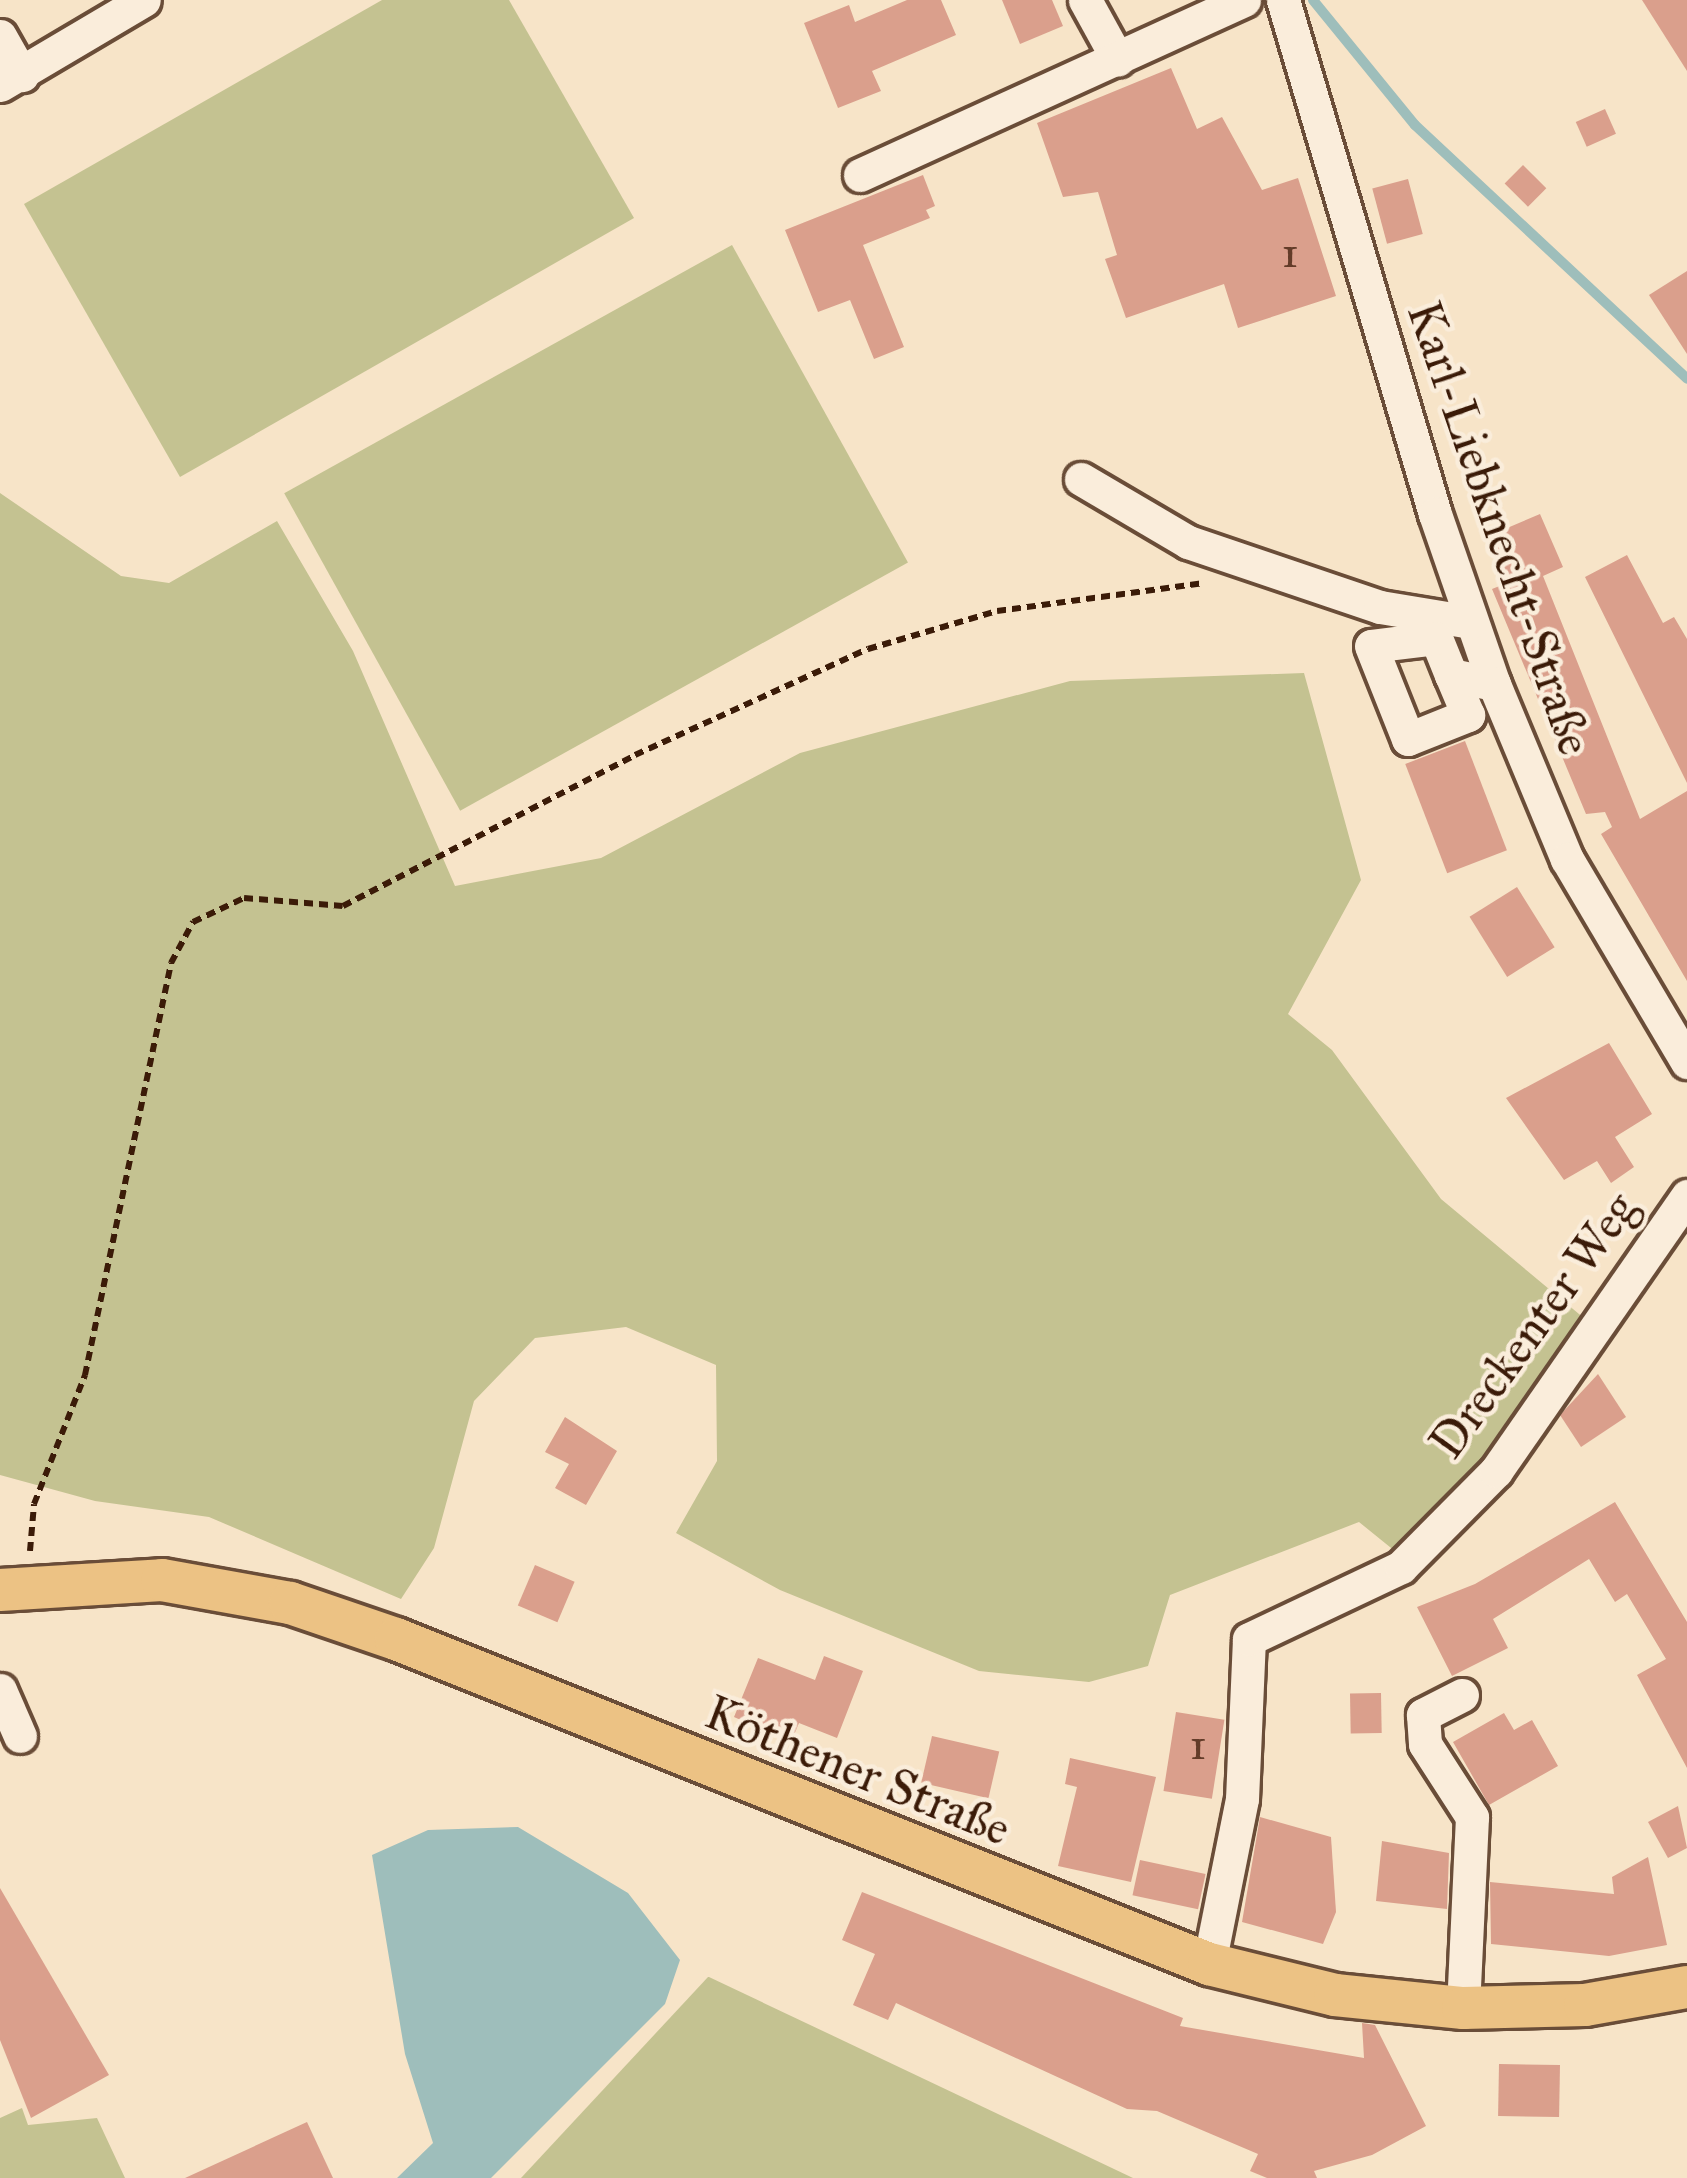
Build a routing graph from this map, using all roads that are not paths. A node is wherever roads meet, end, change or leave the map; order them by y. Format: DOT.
graph roads {
  1 [pos="144,0"];
  2 [pos="1085,0"];
  3 [pos="1244,0"];
  4 [pos="1283,0"];
  5 [pos="0,36"];
  6 [pos="1118,60"];
  7 [pos="11,80"];
  8 [pos="860,175"];
  9 [pos="1082,479"];
  10 [pos="1471,622"];
  11 [pos="1451,675"];
  12 [pos="1495,684"];
  13 [pos="1687,1062"];
  14 [pos="1687,1196"];
  15 [pos="13,1587"];
  16 [pos="0,1690"];
  17 [pos="1462,1695"];
  18 [pos="20,1736"];
  19 [pos="1209,1964"];
  20 [pos="1687,1987"];
  21 [pos="1463,2008"];
  1 -- 7 [label="street"];
  2 -- 6 [label="street"];
  3 -- 6 [label="street"];
  4 -- 10 [label="street, Karl-Liebknecht-Straße"];
  5 -- 7 [label="street"];
  6 -- 8 [label="street"];
  9 -- 10 [label="street"];
  10 -- 12 [label="street, Karl-Liebknecht-Straße"];
  11 -- 12 [label="street"];
  12 -- 13 [label="street, Karl-Liebknecht-Straße"];
  14 -- 19 [label="street, Dreckenter Weg"];
  15 -- 19 [label="main road, Köthener Straße"];
  16 -- 18 [label="street"];
  17 -- 21 [label="street"];
  19 -- 21 [label="main road, Köthener Straße"];
  20 -- 21 [label="main road, Köthener Straße"];
}
